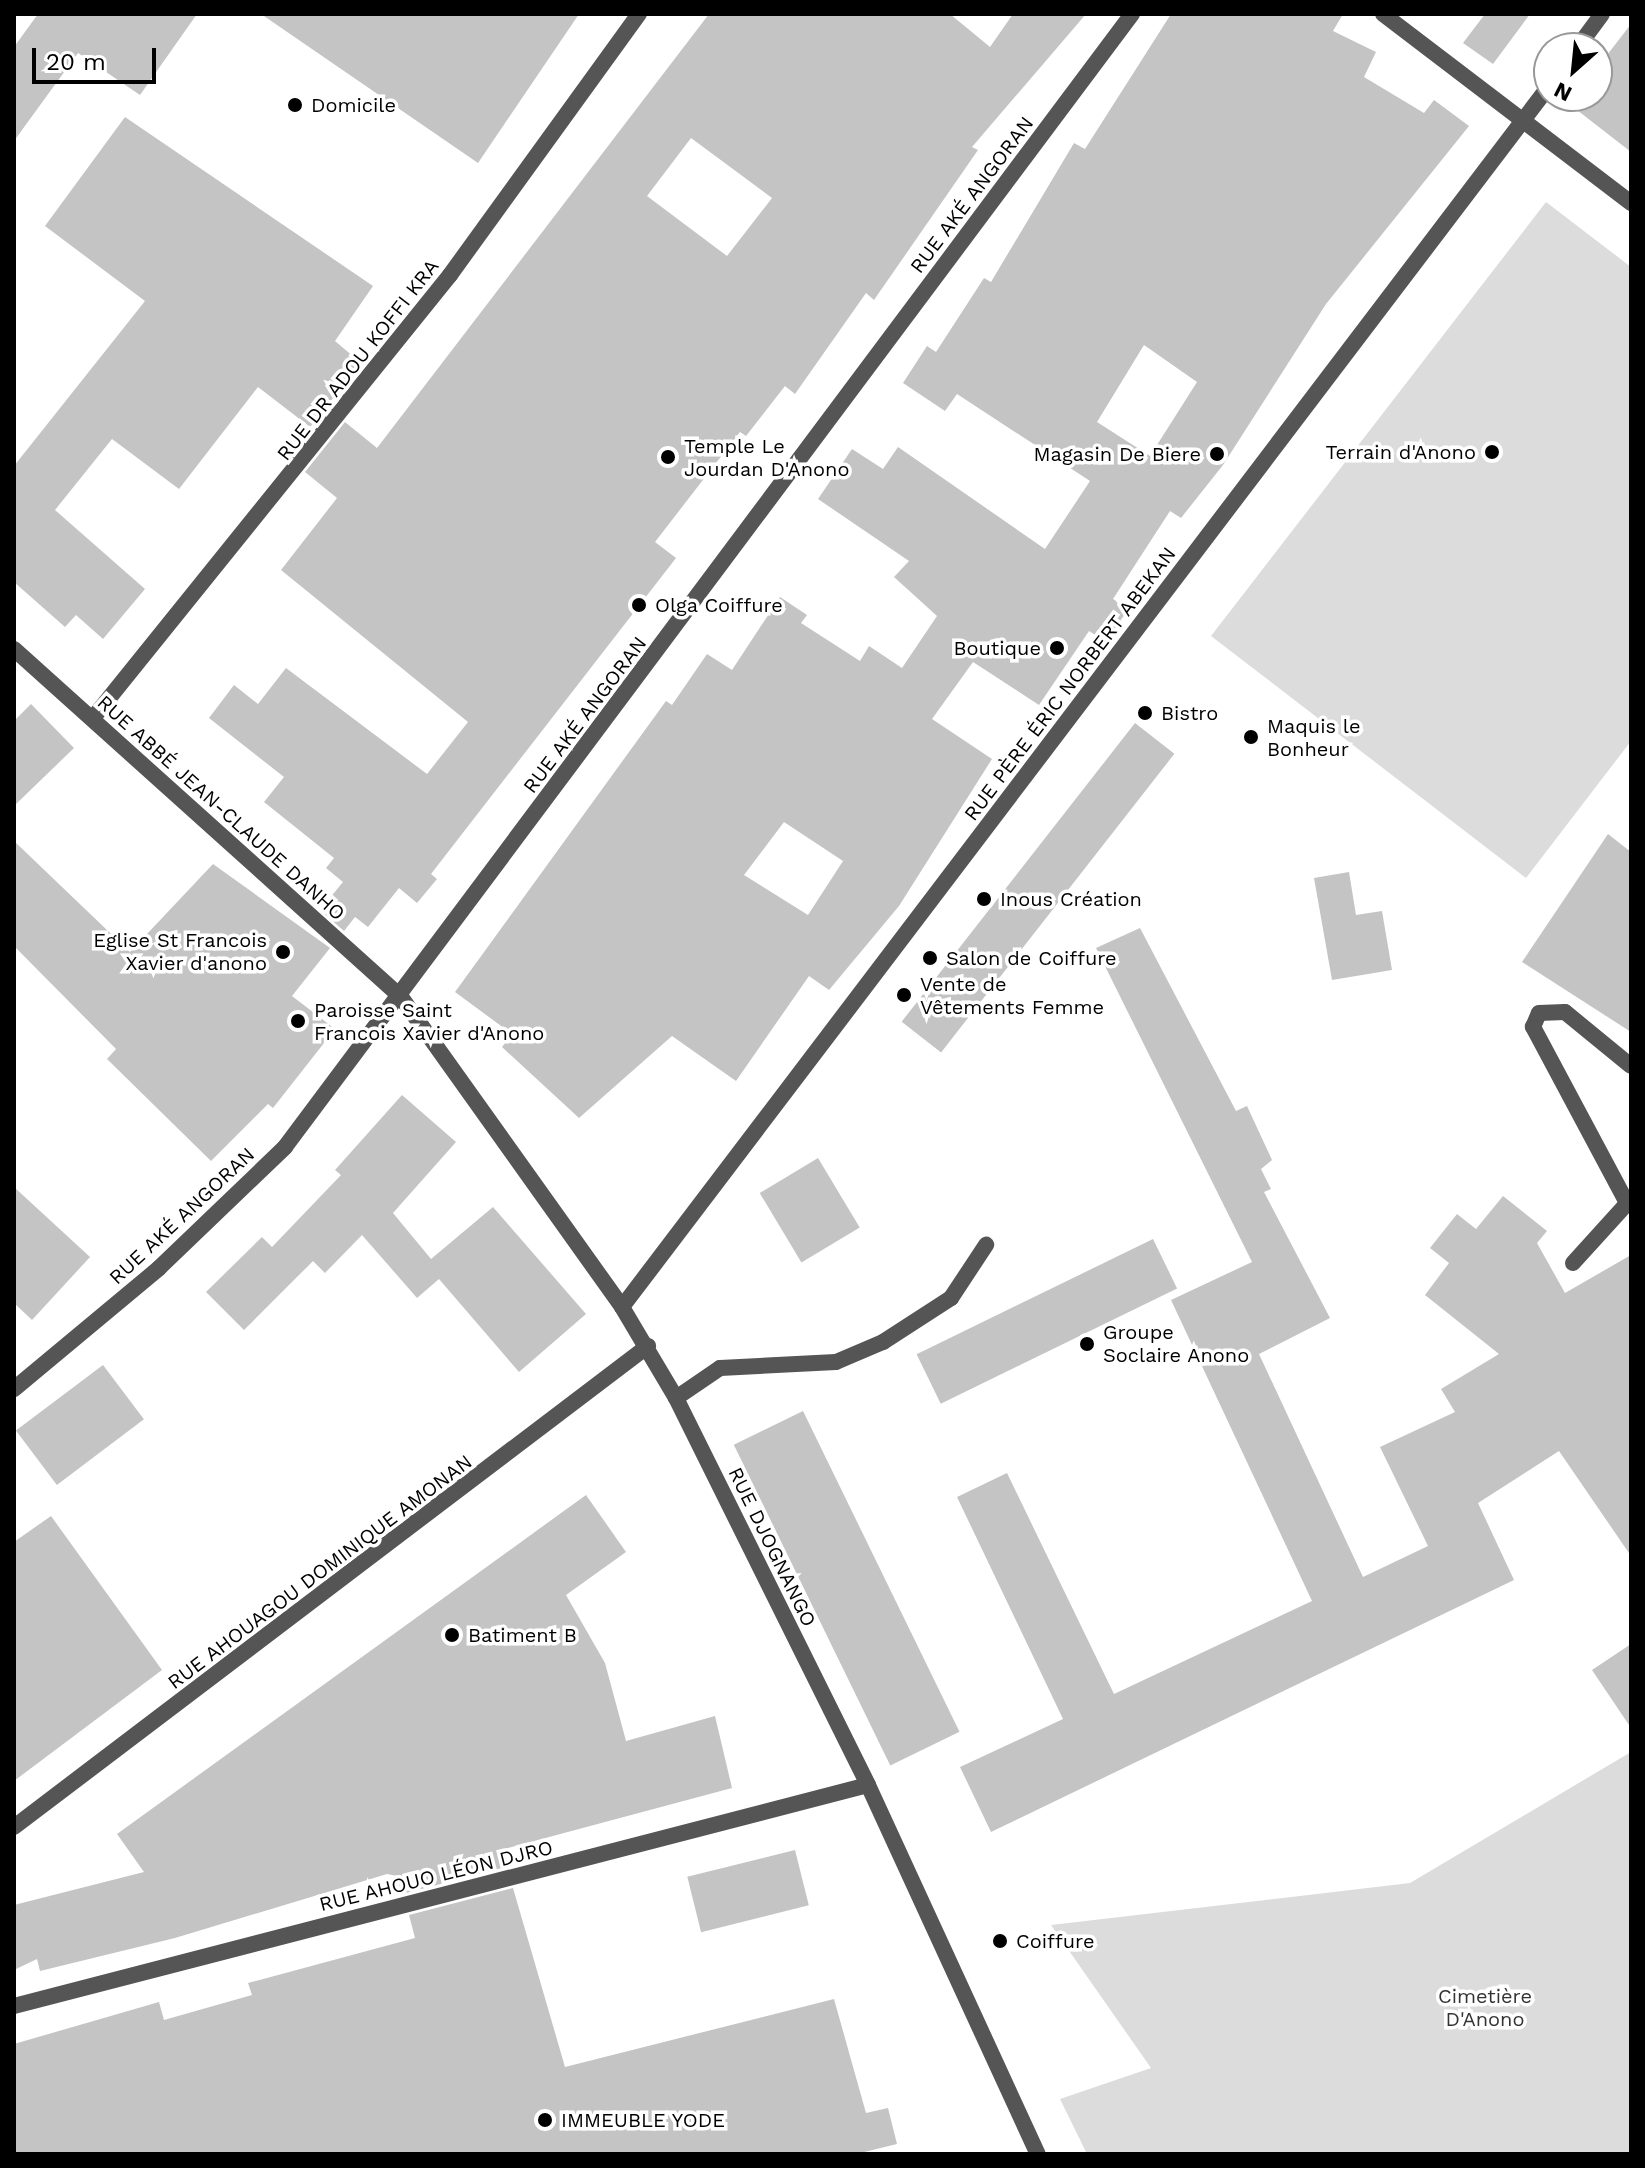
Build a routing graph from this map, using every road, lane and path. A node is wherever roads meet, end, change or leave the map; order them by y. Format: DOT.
graph roads {
  1 [pos="639,14"];
  2 [pos="1132,14"];
  3 [pos="1383,14"];
  4 [pos="1602,14"];
  5 [pos="1589,32"];
  6 [pos="1533,108"];
  7 [pos="1523,121"];
  8 [pos="1631,203"];
  9 [pos="16,656"];
  10 [pos="93,718"];
  11 [pos="401,997"];
  12 [pos="1631,1066"];
  13 [pos="1629,1201"];
  14 [pos="986,1245"];
  15 [pos="1573,1263"];
  16 [pos="622,1307"];
  17 [pos="648,1346"];
  18 [pos="14,1389"];
  19 [pos="676,1398"];
  20 [pos="868,1785"];
  21 [pos="14,1827"];
  22 [pos="14,2006"];
  23 [pos="1036,2154"];
  1 -- 10 [label="street, RUE DR ADOU KOFFI KRA"];
  2 -- 11 [label="street, RUE AKÉ ANGORAN"];
  3 -- 7 [label="street"];
  4 -- 5 [label="street"];
  6 -- 7 [label="street, RUE PÈRE ÉRIC NORBERT ABEKAN"];
  7 -- 8 [label="street"];
  7 -- 16 [label="street, RUE PÈRE ÉRIC NORBERT ABEKAN"];
  9 -- 10 [label="street, RUE ABBÉ JEAN-CLAUDE DANHO"];
  10 -- 11 [label="street, RUE ABBÉ JEAN-CLAUDE DANHO"];
  11 -- 16 [label="street, RUE DJOGNANGO"];
  11 -- 18 [label="street, RUE AKÉ ANGORAN"];
  12 -- 13 [label="street"];
  13 -- 15 [label="street"];
  14 -- 19 [label="street"];
  16 -- 17 [label="street, RUE DJOGNANGO"];
  17 -- 19 [label="street, RUE DJOGNANGO"];
  17 -- 21 [label="street, RUE AHOUAGOU DOMINIQUE AMONAN"];
  19 -- 20 [label="street, RUE DJOGNANGO"];
  20 -- 22 [label="street, RUE AHOUO LÉON DJRO"];
  20 -- 23 [label="street, RUE DJOGNANGO"];
}
